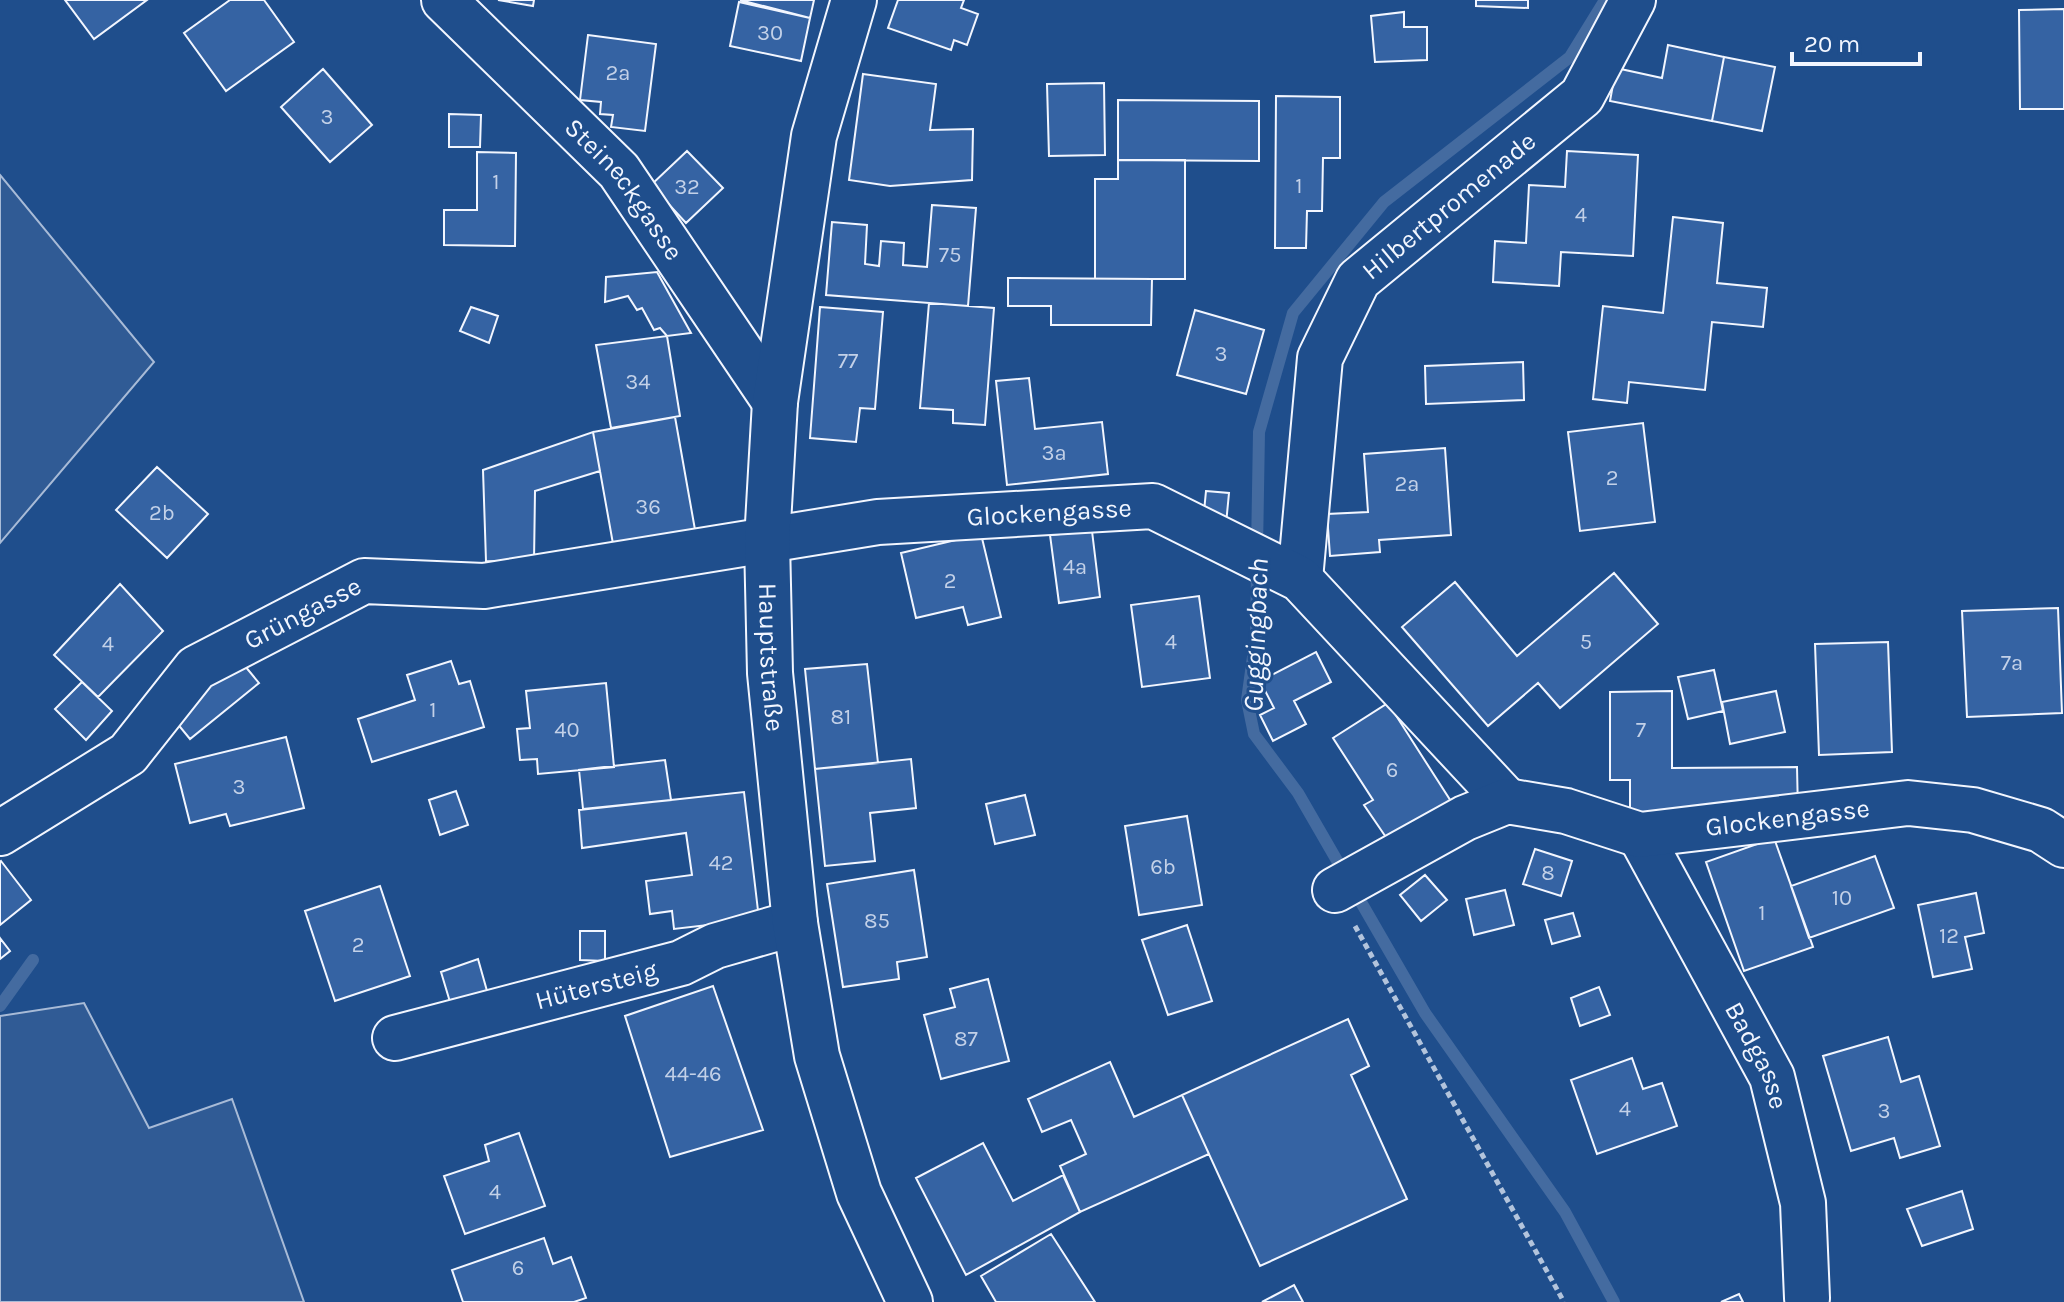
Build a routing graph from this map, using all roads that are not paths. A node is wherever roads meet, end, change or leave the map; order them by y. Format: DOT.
graph roads {
  1 [pos="444,0"];
  2 [pos="854,0"];
  3 [pos="1633,0"];
  4 [pos="775,402"];
  5 [pos="767,541"];
  6 [pos="1289,574"];
  7 [pos="1507,801"];
  8 [pos="0,833"];
  9 [pos="1640,835"];
  10 [pos="2064,845"];
  11 [pos="1345,883"];
  12 [pos="795,923"];
  13 [pos="395,1038"];
  14 [pos="898,1298"];
  15 [pos="1807,1298"];
  1 -- 4 [label="street, Steineckgasse"];
  2 -- 4 [label="street, Hauptstraße"];
  3 -- 6 [label="street, Hilbertpromenade"];
  4 -- 5 [label="street, Hauptstraße"];
  5 -- 6 [label="street, Glockengasse"];
  5 -- 8 [label="street, Grüngasse"];
  5 -- 12 [label="street, Hauptstraße"];
  6 -- 7 [label="street, Glockengasse"];
  7 -- 9 [label="street, Glockengasse"];
  7 -- 11 [label="street"];
  9 -- 10 [label="street, Glockengasse"];
  9 -- 15 [label="street, Badgasse"];
  12 -- 13 [label="street, Hütersteig"];
  12 -- 14 [label="street, Hauptstraße"];
}
